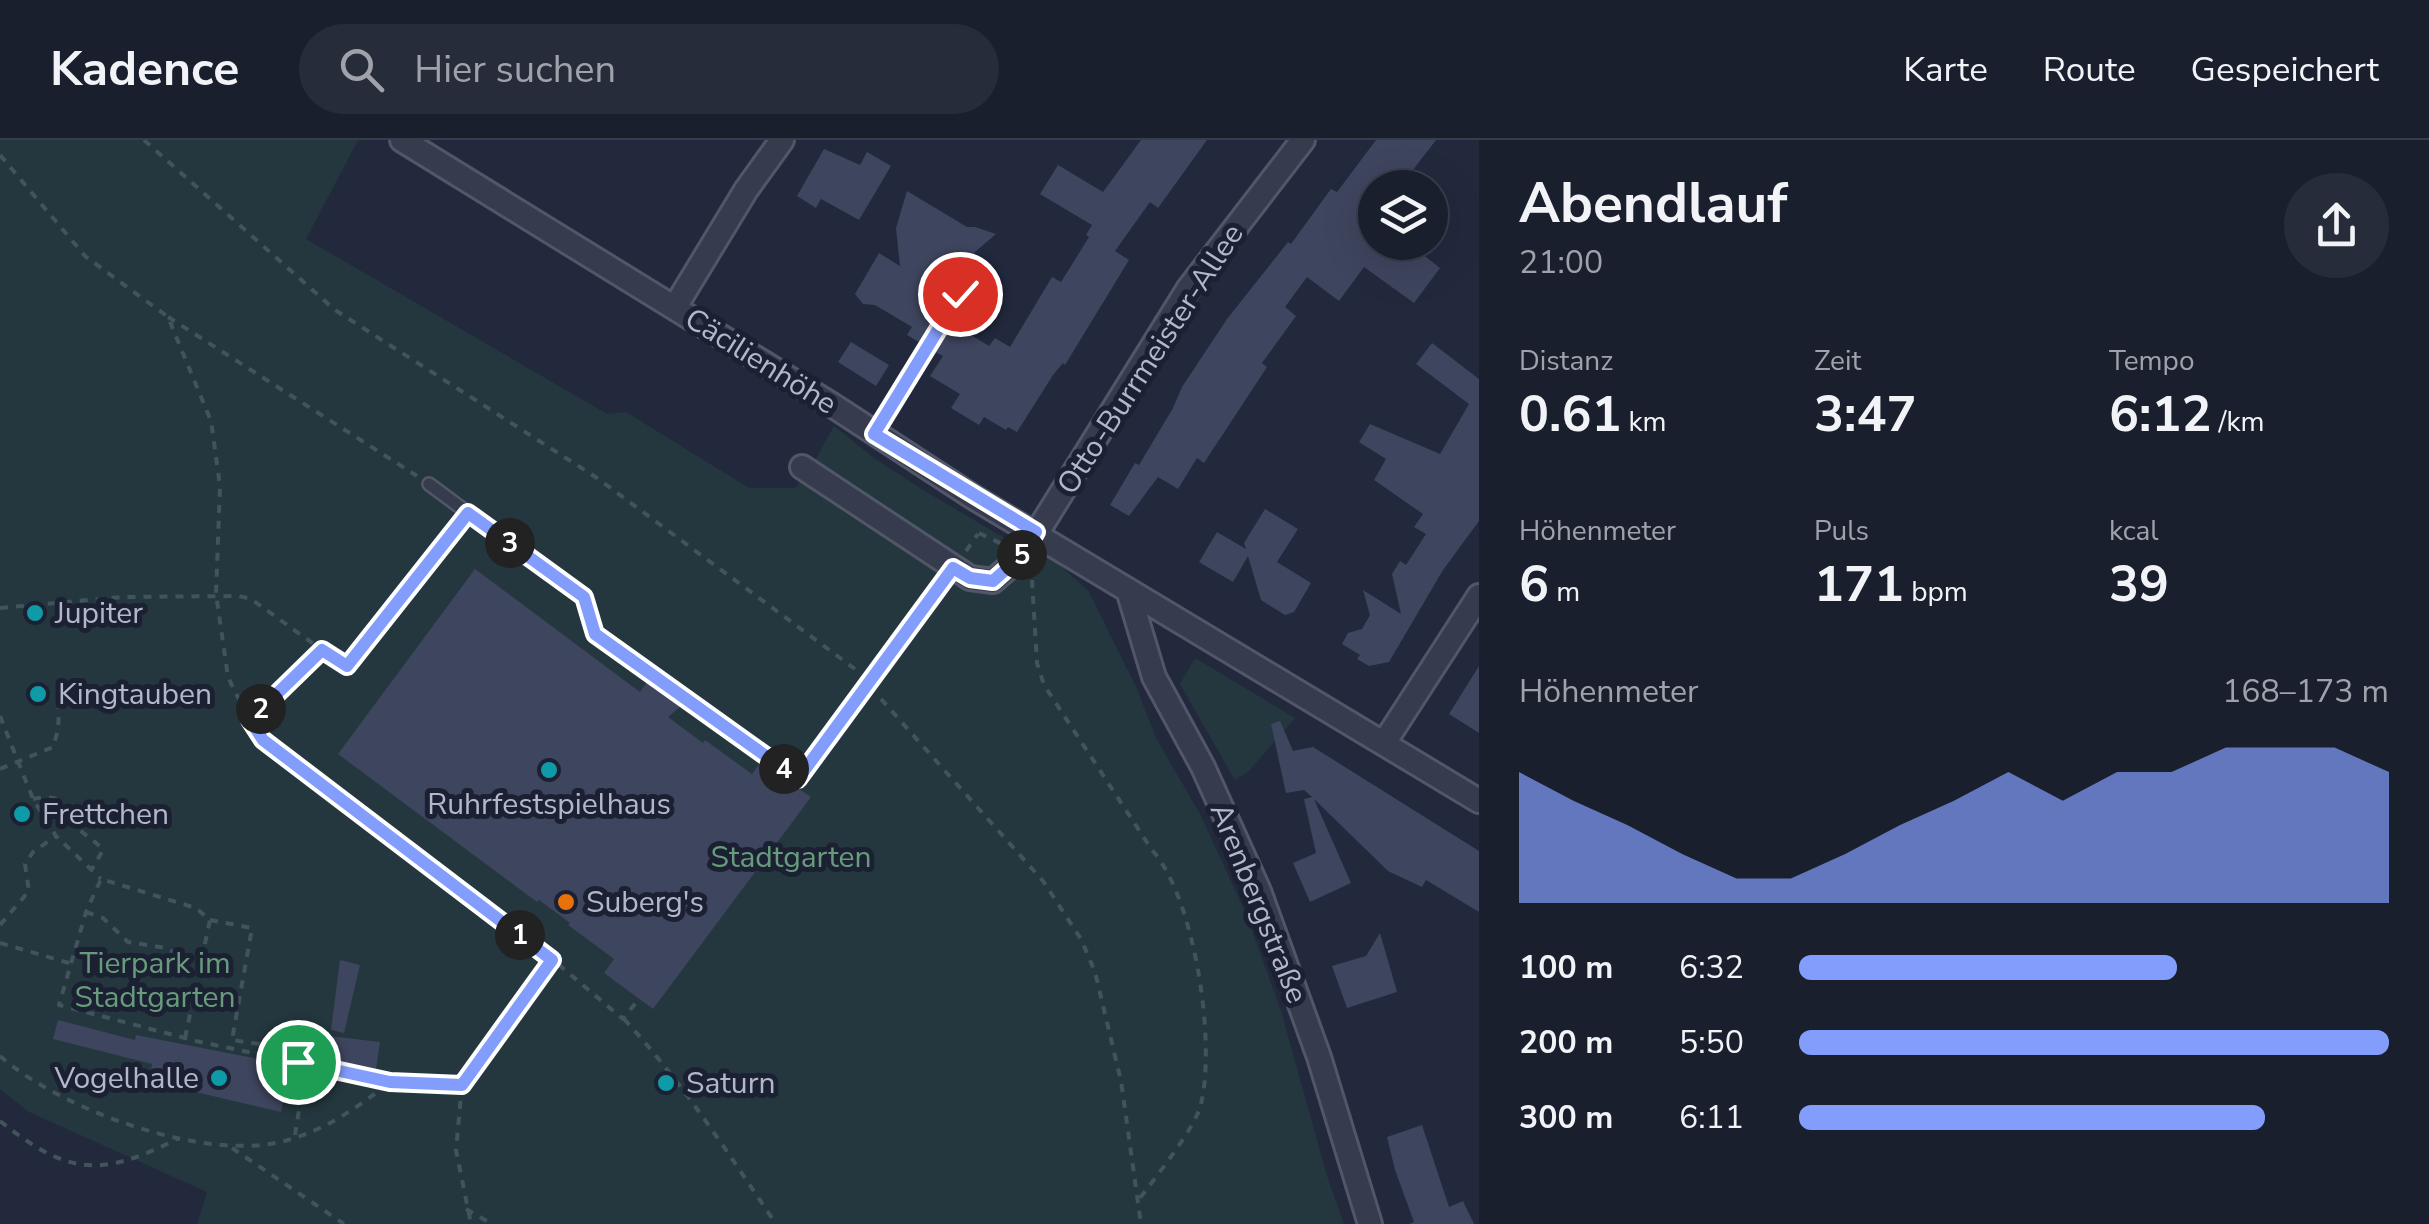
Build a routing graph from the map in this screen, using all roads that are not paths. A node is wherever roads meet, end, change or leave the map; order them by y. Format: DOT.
graph roads {
  1 [pos="402,140"];
  2 [pos="782,140"];
  3 [pos="1302,140"];
  4 [pos="960,294"];
  5 [pos="676,308"];
  6 [pos="874,434"];
  7 [pos="802,467"];
  8 [pos="429,484"];
  9 [pos="468,513"];
  10 [pos="1036,532"];
  11 [pos="953,568"];
  12 [pos="1128,590"];
  13 [pos="1479,596"];
  14 [pos="347,666"];
  15 [pos="1384,743"];
  16 [pos="1479,802"];
  17 [pos="1370,1224"];
  1 -- 5 [label="street, Cäcilienhöhe"];
  2 -- 5 [label="street"];
  3 -- 10 [label="street, Otto-Burrmeister-Allee"];
  4 -- 6 [label="lane"];
  5 -- 6 [label="street, Cäcilienhöhe"];
  6 -- 10 [label="street, Cäcilienhöhe"];
  7 -- 11 [label="street"];
  8 -- 9 [label="lane"];
  9 -- 11 [label="lane, bridge"];
  9 -- 14 [label="lane"];
  10 -- 11 [label="street, Otto-Burrmeister-Allee"];
  10 -- 12 [label="street, Cäcilienhöhe"];
  12 -- 15 [label="street, Cäcilienhöhe"];
  12 -- 17 [label="street, Arenbergstraße"];
  13 -- 15 [label="street"];
  15 -- 16 [label="street, Cäcilienhöhe"];
}
